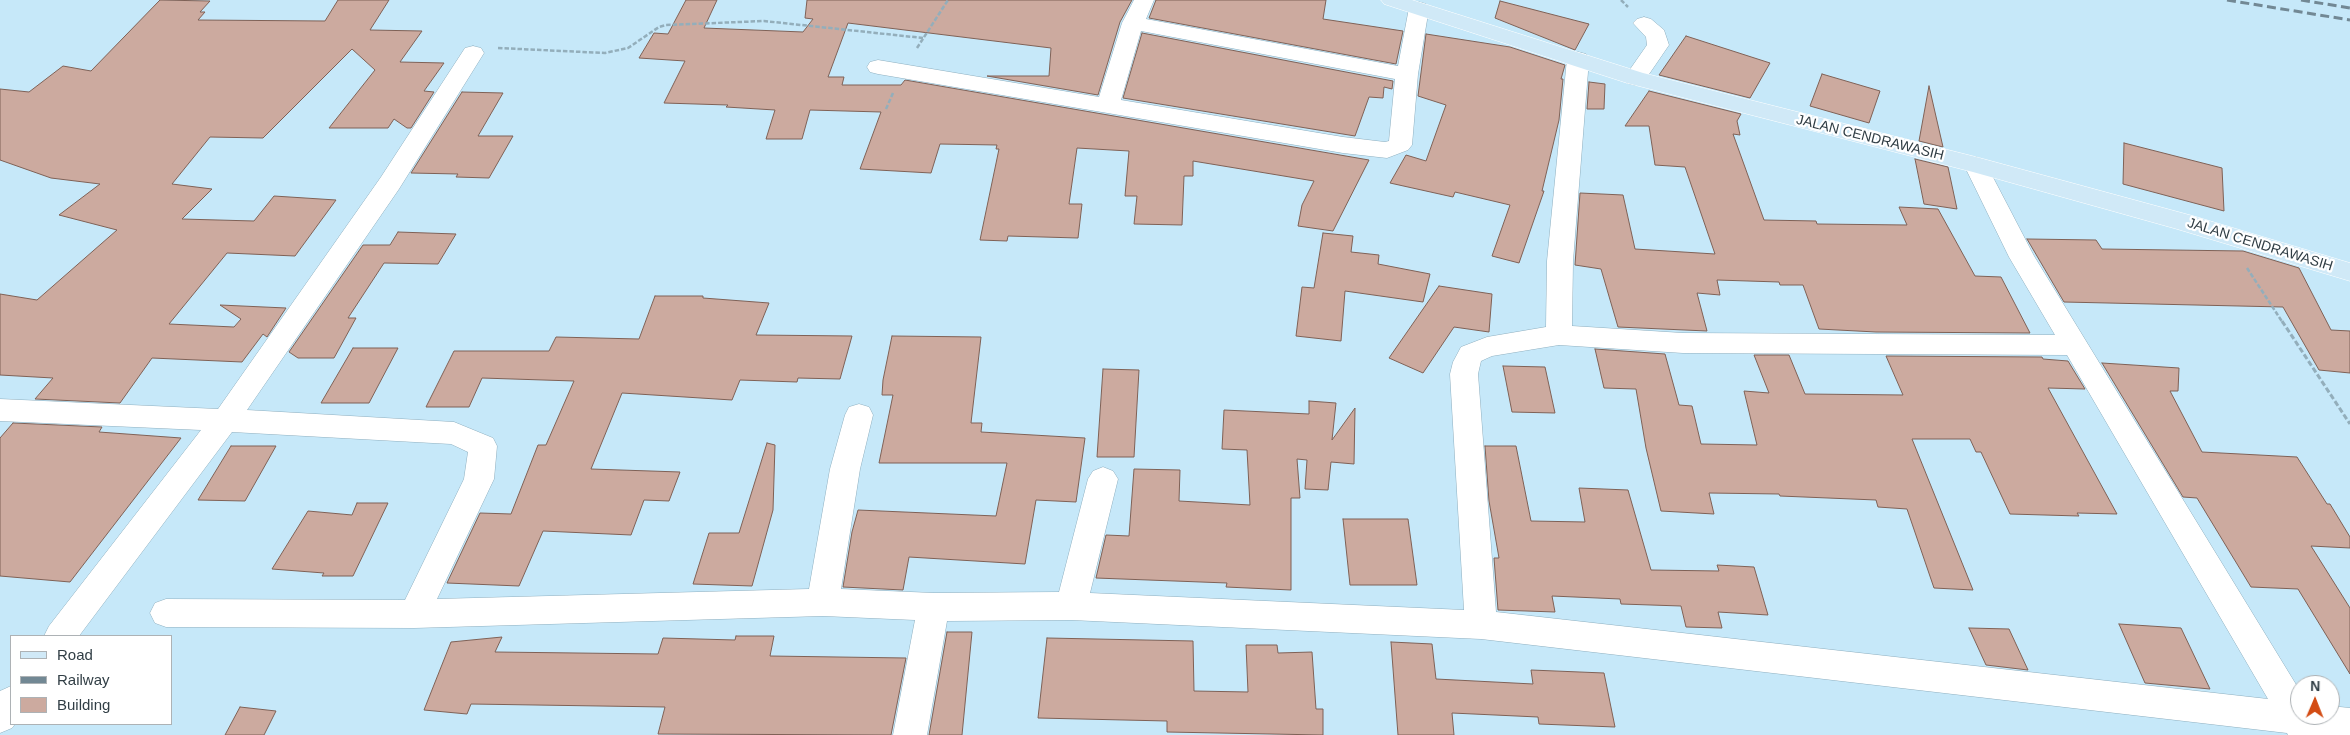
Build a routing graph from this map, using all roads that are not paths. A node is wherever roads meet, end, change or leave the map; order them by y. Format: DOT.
graph roads {
  1 [pos="1144,0"];
  2 [pos="1391,0"];
  3 [pos="1418,8"];
  4 [pos="1133,23"];
  5 [pos="1644,23"];
  6 [pos="473,53"];
  7 [pos="1578,59"];
  8 [pos="878,67"];
  9 [pos="1407,74"];
  10 [pos="1635,78"];
  11 [pos="1108,105"];
  12 [pos="1976,165"];
  13 [pos="2350,272"];
  14 [pos="1558,334"];
  15 [pos="2072,345"];
  16 [pos="0,410"];
  17 [pos="859,414"];
  18 [pos="225,420"];
  19 [pos="1103,479"];
  20 [pos="823,602"];
  21 [pos="1071,606"];
  22 [pos="934,607"];
  23 [pos="166,614"];
  24 [pos="414,614"];
  25 [pos="1480,625"];
  26 [pos="61,635"];
  27 [pos="10,703"];
  28 [pos="0,717"];
  29 [pos="2350,724"];
  30 [pos="2301,727"];
  31 [pos="910,735"];
  1 -- 4 [label="street"];
  2 -- 3 [label="main road, JALAN CENDRAWASIH"];
  3 -- 7 [label="main road, JALAN CENDRAWASIH"];
  3 -- 9 [label="street"];
  4 -- 9 [label="street"];
  4 -- 11 [label="street"];
  5 -- 10 [label="street"];
  6 -- 18 [label="street"];
  7 -- 10 [label="main road, JALAN CENDRAWASIH"];
  7 -- 14 [label="street"];
  8 -- 11 [label="street"];
  9 -- 11 [label="street"];
  10 -- 12 [label="main road, JALAN CENDRAWASIH"];
  12 -- 13 [label="main road, JALAN CENDRAWASIH"];
  12 -- 15 [label="street"];
  14 -- 15 [label="street"];
  14 -- 25 [label="street"];
  15 -- 30 [label="street"];
  16 -- 18 [label="street"];
  17 -- 20 [label="street"];
  18 -- 24 [label="street"];
  18 -- 26 [label="street"];
  19 -- 21 [label="street"];
  20 -- 22 [label="street"];
  20 -- 24 [label="street"];
  21 -- 22 [label="street"];
  21 -- 25 [label="street"];
  22 -- 31 [label="street"];
  23 -- 24 [label="street"];
  25 -- 30 [label="street"];
  27 -- 28 [label="street"];
  29 -- 30 [label="street"];
}
